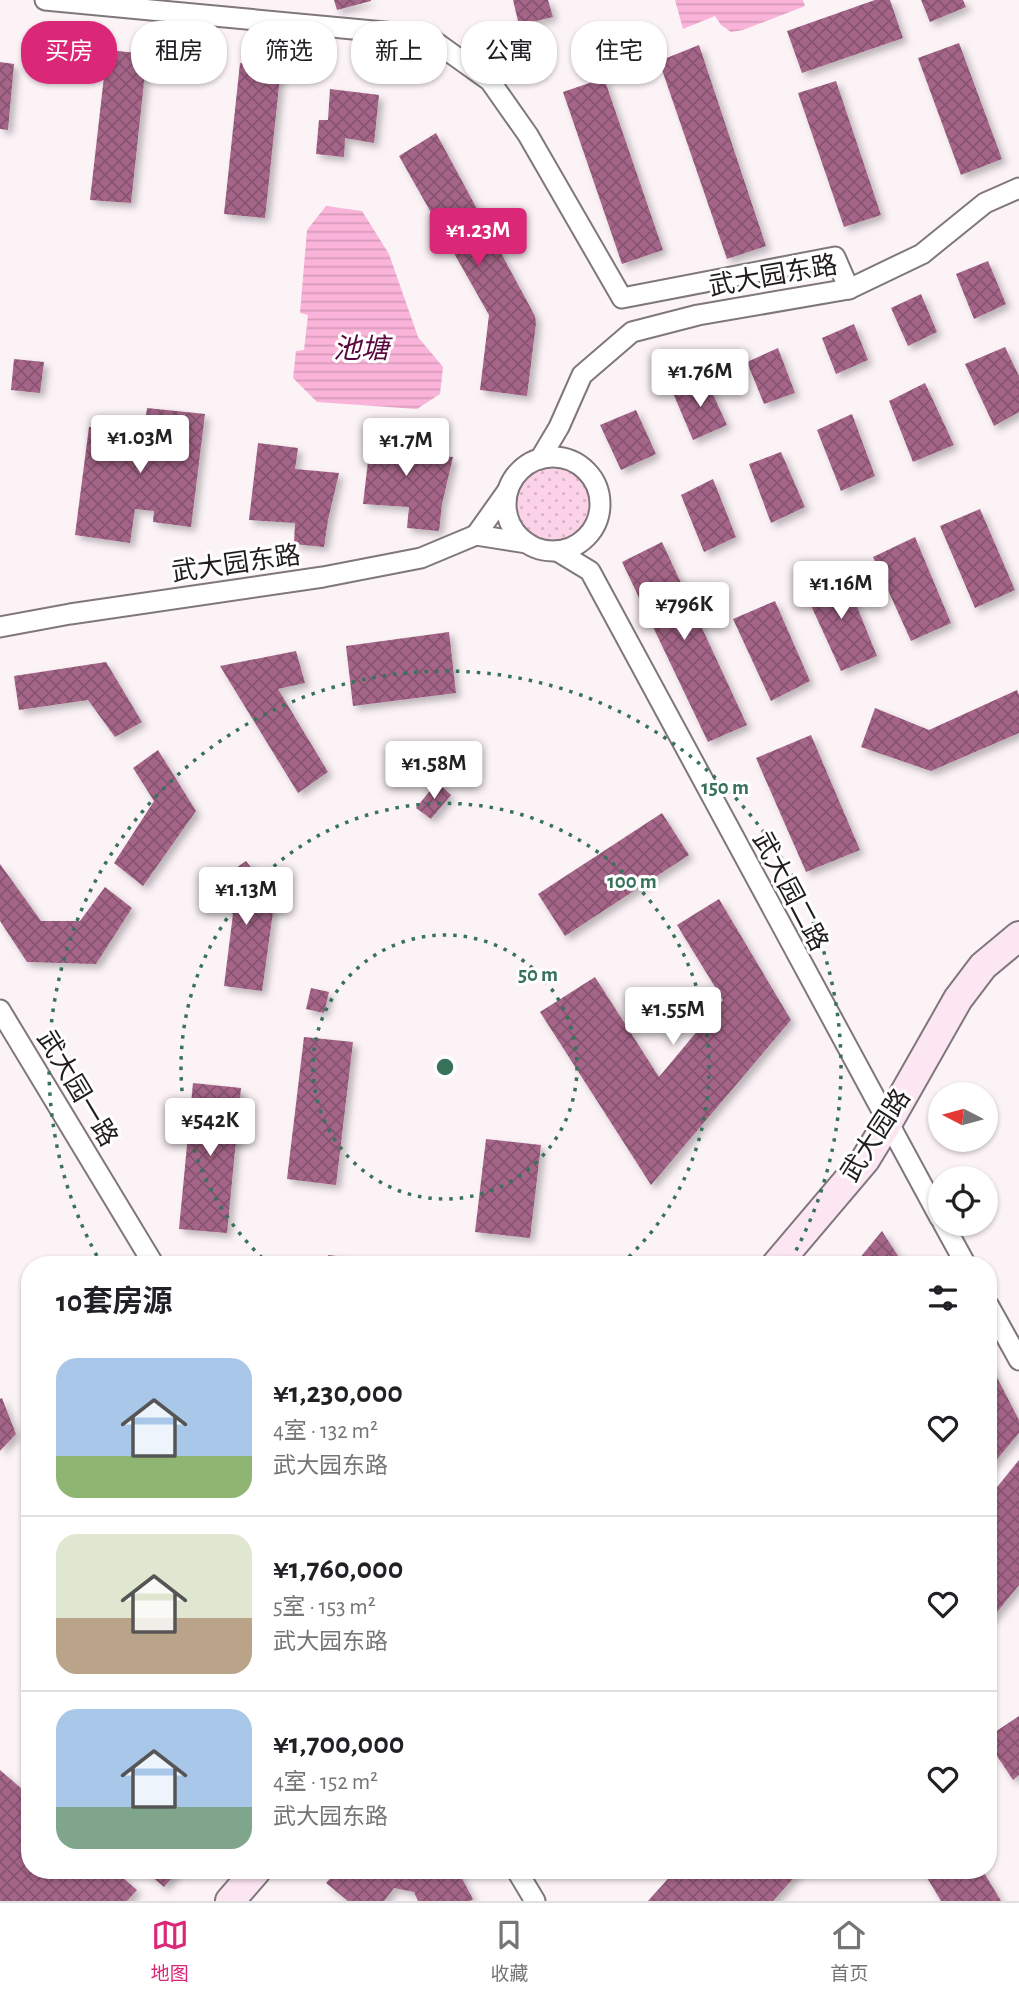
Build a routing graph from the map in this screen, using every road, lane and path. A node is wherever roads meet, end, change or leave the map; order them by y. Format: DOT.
graph roads {
  1 [pos="45,0"];
  2 [pos="1019,188"];
  3 [pos="849,289"];
  4 [pos="559,427"];
  5 [pos="540,459"];
  6 [pos="584,468"];
  7 [pos="509,489"];
  8 [pos="595,526"];
  9 [pos="476,535"];
  10 [pos="527,543"];
  11 [pos="557,551"];
  12 [pos="590,571"];
  13 [pos="0,627"];
  14 [pos="1019,936"];
  15 [pos="0,1010"];
  16 [pos="887,1124"];
  17 [pos="928,1197"];
  18 [pos="950,1236"];
  19 [pos="149,1256"];
  20 [pos="784,1256"];
  21 [pos="961,1256"];
  22 [pos="997,1320"];
  23 [pos="1019,1360"];
  24 [pos="249,1879"];
  25 [pos="522,1879"];
  26 [pos="230,1901"];
  27 [pos="535,1901"];
  1 -- 3 [label="street"];
  2 -- 3 [label="street, 武大园东路"];
  3 -- 4 [label="street, 武大园东路"];
  4 -- 5 [label="street, 武大园东路"];
  4 -- 6 [label="street"];
  5 -- 6 [label="street"];
  5 -- 7 [label="street"];
  6 -- 8 [label="street"];
  7 -- 9 [label="street"];
  7 -- 10 [label="street"];
  8 -- 11 [label="street"];
  8 -- 12 [label="street"];
  9 -- 10 [label="street"];
  9 -- 13 [label="street, 武大园东路"];
  10 -- 11 [label="street"];
  11 -- 12 [label="street"];
  12 -- 16 [label="street, 武大园二路"];
  14 -- 16 [label="street, 武大园路"];
  15 -- 19 [label="street, 武大园一路"];
  16 -- 17 [label="street, 武大园二路"];
  16 -- 20 [label="street, 武大园路"];
  18 -- 21 [label="street"];
  22 -- 23 [label="street"];
  24 -- 26 [label="street"];
  25 -- 27 [label="street"];
}
